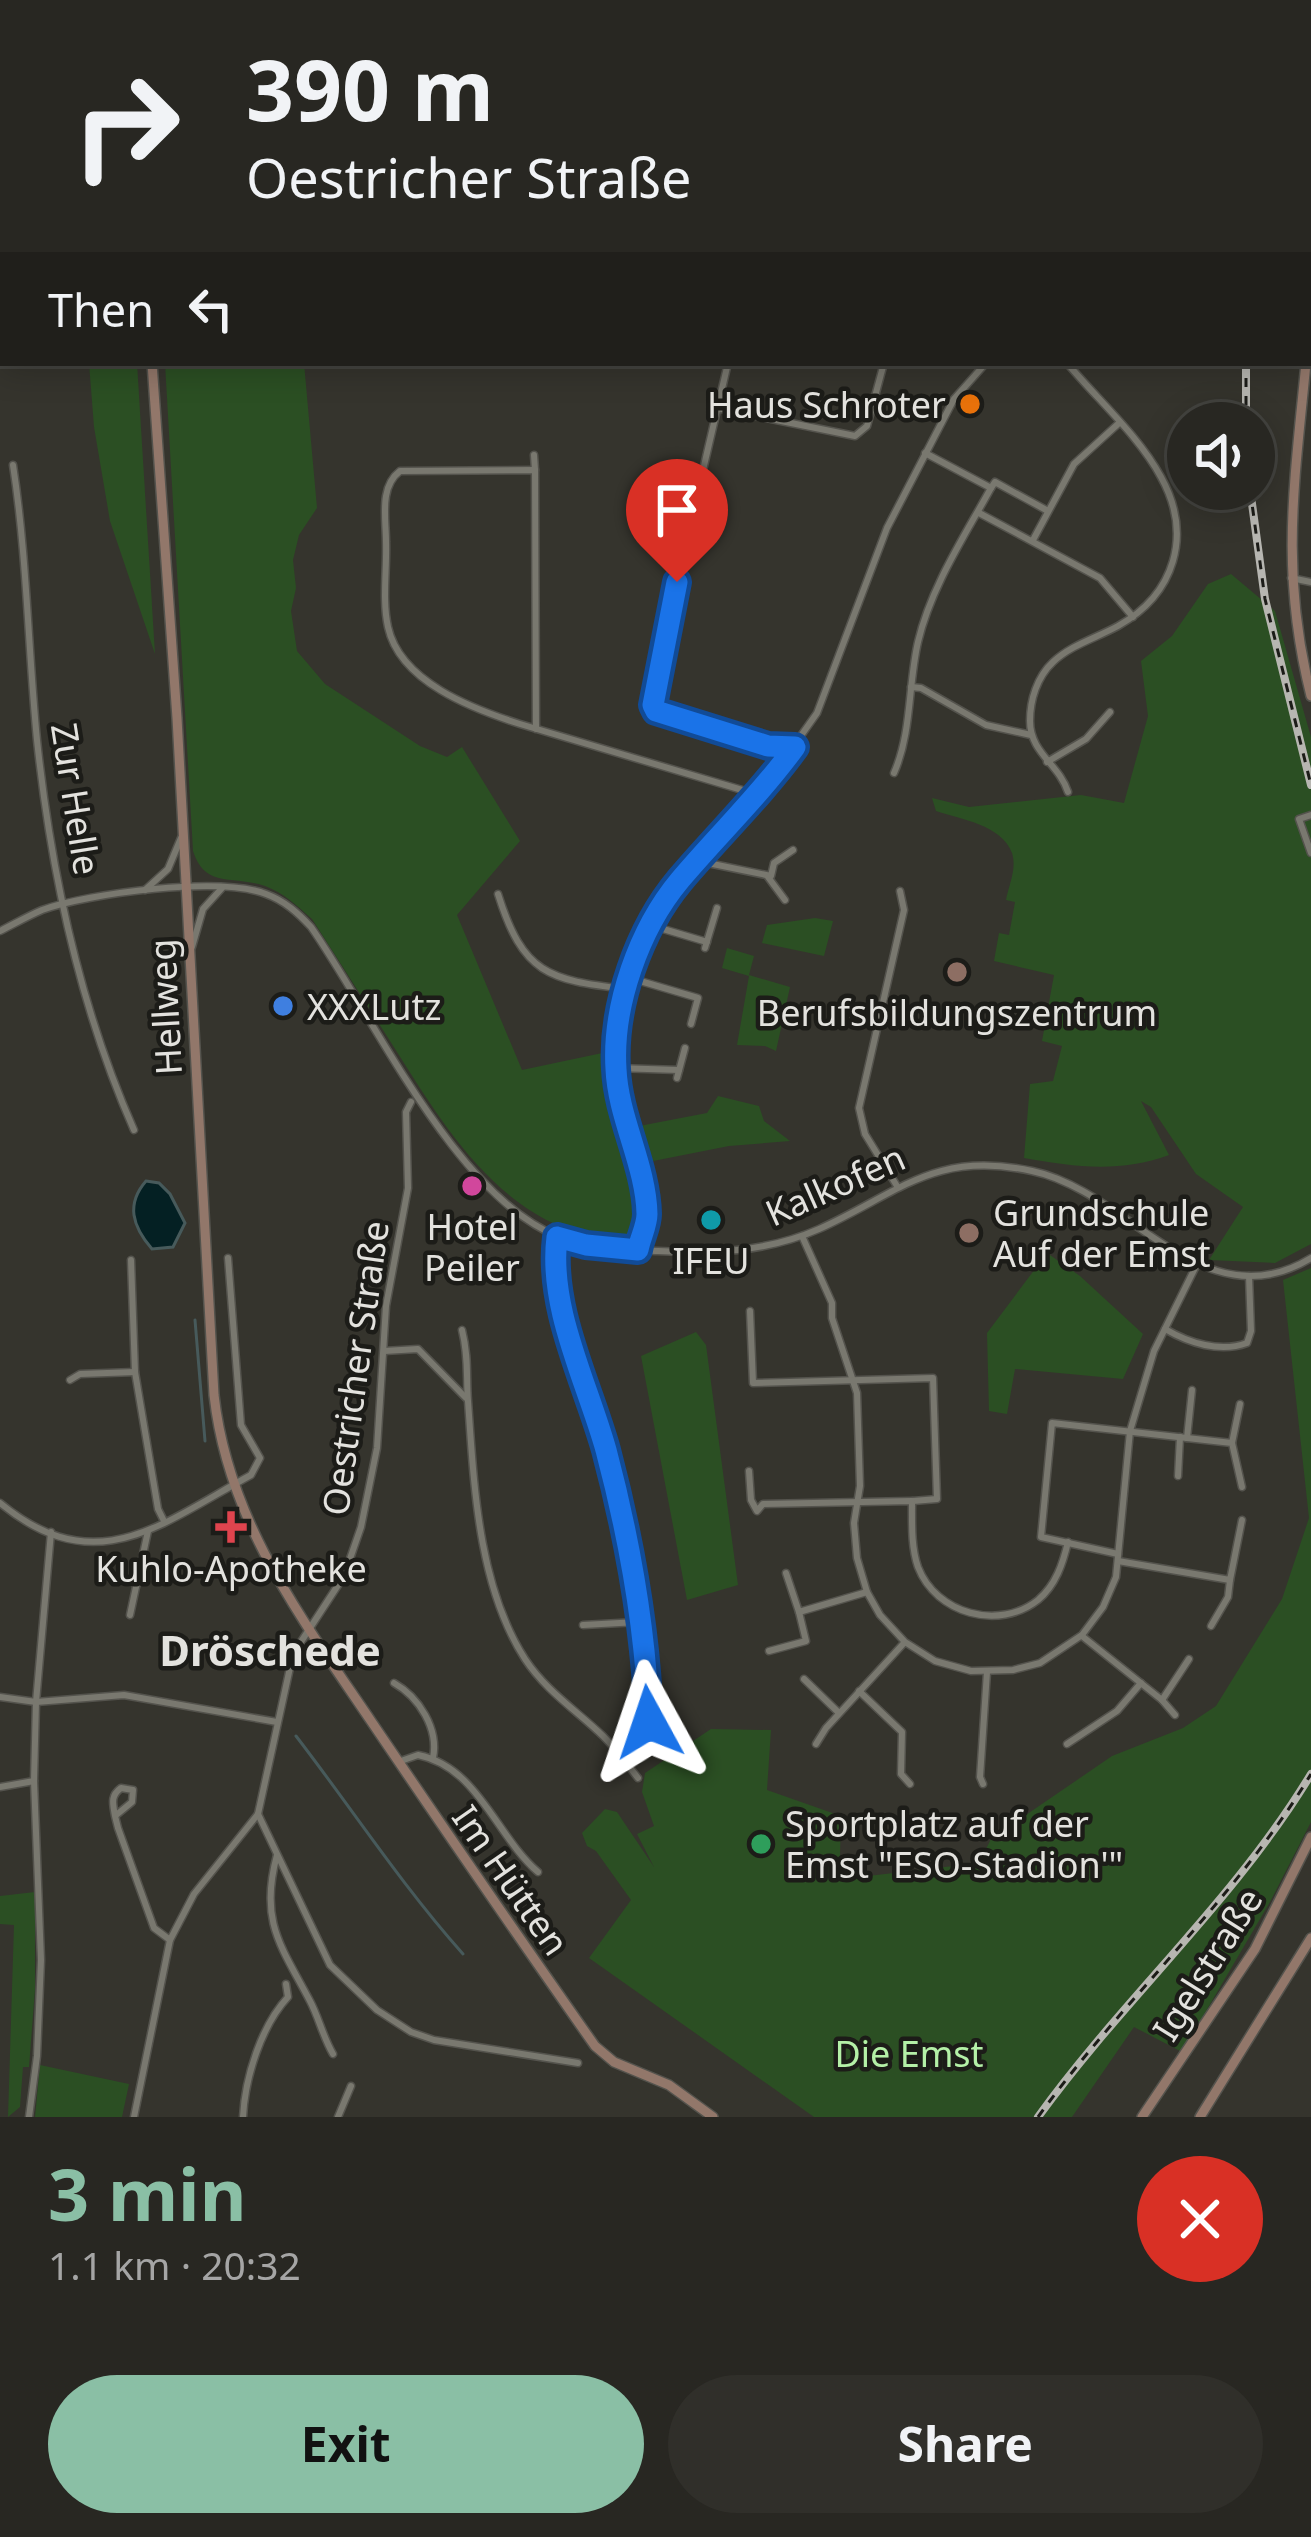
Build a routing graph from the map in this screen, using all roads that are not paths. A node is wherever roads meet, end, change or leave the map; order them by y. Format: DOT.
graph roads {
  1 [pos="152,366"];
  2 [pos="727,366"];
  3 [pos="883,366"];
  4 [pos="983,366"];
  5 [pos="1070,366"];
  6 [pos="1307,392"];
  7 [pos="717,407"];
  8 [pos="1118,424"];
  9 [pos="925,453"];
  10 [pos="534,455"];
  11 [pos="13,465"];
  12 [pos="535,470"];
  13 [pos="991,488"];
  14 [pos="1048,511"];
  15 [pos="978,512"];
  16 [pos="1034,540"];
  17 [pos="1290,578"];
  18 [pos="1311,582"];
  19 [pos="1133,617"];
  20 [pos="911,687"];
  21 [pos="1311,696"];
  22 [pos="1110,712"];
  23 [pos="536,728"];
  24 [pos="1030,735"];
  25 [pos="795,747"];
  26 [pos="1047,762"];
  27 [pos="894,773"];
  28 [pos="1068,792"];
  29 [pos="759,795"];
  30 [pos="1311,815"];
  31 [pos="182,835"];
  32 [pos="793,850"];
  33 [pos="1311,853"];
  34 [pos="698,861"];
  35 [pos="766,874"];
  36 [pos="222,888"];
  37 [pos="186,889"];
  38 [pos="900,891"];
  39 [pos="141,892"];
  40 [pos="498,894"];
  41 [pos="785,901"];
  42 [pos="65,904"];
  43 [pos="717,908"];
  44 [pos="652,926"];
  45 [pos="0,931"];
  46 [pos="190,957"];
  47 [pos="630,978"];
  48 [pos="626,989"];
  49 [pos="691,1024"];
  50 [pos="685,1048"];
  51 [pos="616,1068"];
  52 [pos="411,1102"];
  53 [pos="134,1130"];
  54 [pos="897,1186"];
  55 [pos="802,1236"];
  56 [pos="557,1237"];
  57 [pos="638,1250"];
  58 [pos="228,1258"];
  59 [pos="1311,1258"];
  60 [pos="130,1260"];
  61 [pos="1196,1266"];
  62 [pos="1250,1276"];
  63 [pos="750,1311"];
  64 [pos="1165,1329"];
  65 [pos="462,1330"];
  66 [pos="384,1351"];
  67 [pos="135,1372"];
  68 [pos="70,1380"];
  69 [pos="853,1380"];
  70 [pos="1192,1390"];
  71 [pos="466,1398"];
  72 [pos="1240,1404"];
  73 [pos="1130,1431"];
  74 [pos="1184,1437"];
  75 [pos="1232,1442"];
  76 [pos="749,1471"];
  77 [pos="1178,1476"];
  78 [pos="232,1485"];
  79 [pos="1242,1487"];
  80 [pos="856,1501"];
  81 [pos="912,1501"];
  82 [pos="1,1505"];
  83 [pos="1243,1520"];
  84 [pos="164,1522"];
  85 [pos="51,1532"];
  86 [pos="148,1532"];
  87 [pos="1068,1542"];
  88 [pos="1118,1557"];
  89 [pos="787,1573"];
  90 [pos="1230,1580"];
  91 [pos="867,1592"];
  92 [pos="799,1612"];
  93 [pos="130,1615"];
  94 [pos="638,1622"];
  95 [pos="583,1624"];
  96 [pos="1211,1626"];
  97 [pos="307,1628"];
  98 [pos="1082,1635"];
  99 [pos="905,1642"];
  100 [pos="769,1651"];
  101 [pos="1189,1658"];
  102 [pos="986,1672"];
  103 [pos="804,1679"];
  104 [pos="394,1683"];
  105 [pos="1141,1683"];
  106 [pos="859,1690"];
  107 [pos="0,1697"];
  108 [pos="1162,1700"];
  109 [pos="36,1702"];
  110 [pos="839,1713"];
  111 [pos="1175,1715"];
  112 [pos="277,1722"];
  113 [pos="817,1744"];
  114 [pos="1067,1744"];
  115 [pos="614,1748"];
  116 [pos="433,1758"];
  117 [pos="398,1762"];
  118 [pos="638,1778"];
  119 [pos="34,1781"];
  120 [pos="910,1784"];
  121 [pos="983,1784"];
  122 [pos="0,1787"];
  123 [pos="258,1814"];
  124 [pos="115,1816"];
  125 [pos="1311,1837"];
  126 [pos="278,1852"];
  127 [pos="538,1872"];
  128 [pos="1311,1938"];
  129 [pos="170,1940"];
  130 [pos="286,1984"];
  131 [pos="332,2054"];
  132 [pos="578,2063"];
  133 [pos="351,2086"];
  134 [pos="29,2117"];
  135 [pos="134,2117"];
  136 [pos="243,2117"];
  137 [pos="338,2117"];
  138 [pos="712,2117"];
  139 [pos="1142,2117"];
  140 [pos="1200,2117"];
  1 -- 31 [label="street, Hellweg"];
  2 -- 7 [label="street"];
  3 -- 7 [label="street"];
  4 -- 9 [label="street"];
  5 -- 8 [label="street"];
  6 -- 17 [label="street"];
  7 -- 25 [label="street"];
  8 -- 14 [label="street"];
  8 -- 19 [label="street"];
  9 -- 13 [label="street"];
  9 -- 25 [label="street"];
  10 -- 12 [label="street"];
  11 -- 42 [label="street, Zur Helle"];
  12 -- 23 [label="street"];
  12 -- 23 [label="street"];
  13 -- 14 [label="street"];
  13 -- 15 [label="street"];
  14 -- 16 [label="street"];
  15 -- 16 [label="street"];
  15 -- 20 [label="street"];
  16 -- 19 [label="street"];
  17 -- 18 [label="street"];
  17 -- 21 [label="street"];
  19 -- 24 [label="street"];
  20 -- 24 [label="street"];
  20 -- 27 [label="street"];
  22 -- 26 [label="street"];
  23 -- 29 [label="street"];
  24 -- 26 [label="street"];
  25 -- 29 [label="street"];
  26 -- 28 [label="street"];
  29 -- 34 [label="street"];
  30 -- 33 [label="street"];
  31 -- 37 [label="street, Hellweg"];
  31 -- 39 [label="street"];
  32 -- 35 [label="street"];
  34 -- 35 [label="street"];
  34 -- 44 [label="street"];
  35 -- 41 [label="street"];
  36 -- 37 [label="street"];
  36 -- 46 [label="street"];
  36 -- 56 [label="street"];
  37 -- 39 [label="street"];
  37 -- 46 [label="street, Hellweg"];
  38 -- 54 [label="street"];
  39 -- 42 [label="street"];
  40 -- 48 [label="street"];
  42 -- 45 [label="street"];
  42 -- 53 [label="street, Zur Helle"];
  43 -- 44 [label="street"];
  44 -- 47 [label="street"];
  46 -- 78 [label="street, Hellweg"];
  47 -- 48 [label="street"];
  47 -- 49 [label="street"];
  48 -- 51 [label="street"];
  50 -- 51 [label="street"];
  51 -- 57 [label="street"];
  52 -- 66 [label="street, Oestricher Straße"];
  54 -- 55 [label="street, Kalkofen"];
  54 -- 61 [label="street, Kalkofen"];
  55 -- 57 [label="street, Kalkofen"];
  55 -- 69 [label="street"];
  56 -- 57 [label="street"];
  56 -- 94 [label="street"];
  58 -- 78 [label="street"];
  59 -- 62 [label="street, Kalkofen"];
  60 -- 67 [label="street"];
  61 -- 62 [label="street, Kalkofen"];
  61 -- 64 [label="street"];
  62 -- 64 [label="street"];
  63 -- 69 [label="street"];
  64 -- 73 [label="street"];
  65 -- 71 [label="street"];
  66 -- 71 [label="street"];
  66 -- 97 [label="street, Oestricher Straße"];
  67 -- 68 [label="street"];
  67 -- 84 [label="street"];
  69 -- 80 [label="street"];
  69 -- 81 [label="street"];
  70 -- 74 [label="street"];
  71 -- 115 [label="street"];
  72 -- 75 [label="street"];
  73 -- 74 [label="street"];
  73 -- 87 [label="street"];
  73 -- 88 [label="street"];
  74 -- 75 [label="street"];
  74 -- 77 [label="street"];
  75 -- 79 [label="street"];
  76 -- 80 [label="street"];
  78 -- 84 [label="street"];
  78 -- 97 [label="street, Hellweg"];
  80 -- 81 [label="street"];
  80 -- 91 [label="street"];
  81 -- 87 [label="street"];
  82 -- 85 [label="street"];
  83 -- 90 [label="street"];
  84 -- 86 [label="street"];
  85 -- 86 [label="street"];
  85 -- 109 [label="street"];
  86 -- 93 [label="street"];
  87 -- 88 [label="street"];
  88 -- 90 [label="street"];
  88 -- 98 [label="street"];
  89 -- 92 [label="street"];
  90 -- 96 [label="street"];
  91 -- 92 [label="street"];
  91 -- 99 [label="street"];
  92 -- 100 [label="street"];
  94 -- 95 [label="street"];
  94 -- 115 [label="street"];
  97 -- 112 [label="street, Oestricher Straße"];
  97 -- 117 [label="street, Im Hütten"];
  98 -- 102 [label="street"];
  98 -- 105 [label="street"];
  99 -- 102 [label="street"];
  99 -- 106 [label="street"];
  101 -- 108 [label="street"];
  102 -- 121 [label="street"];
  103 -- 110 [label="street"];
  104 -- 116 [label="street"];
  105 -- 108 [label="street"];
  105 -- 114 [label="street"];
  106 -- 110 [label="street"];
  106 -- 120 [label="street"];
  107 -- 109 [label="street"];
  108 -- 111 [label="street"];
  109 -- 112 [label="street"];
  109 -- 119 [label="street"];
  110 -- 113 [label="street"];
  112 -- 123 [label="street, Oestricher Straße"];
  115 -- 118 [label="street"];
  116 -- 117 [label="street"];
  116 -- 127 [label="street"];
  117 -- 138 [label="street, Im Hütten"];
  119 -- 122 [label="street"];
  119 -- 134 [label="street"];
  123 -- 126 [label="street"];
  123 -- 129 [label="street"];
  124 -- 124 [label="street"];
  124 -- 129 [label="street"];
  125 -- 139 [label="street, Igelstraße"];
  126 -- 131 [label="street"];
  126 -- 132 [label="street"];
  128 -- 140 [label="street"];
  129 -- 135 [label="street"];
  130 -- 136 [label="street"];
  133 -- 137 [label="street"];
}
